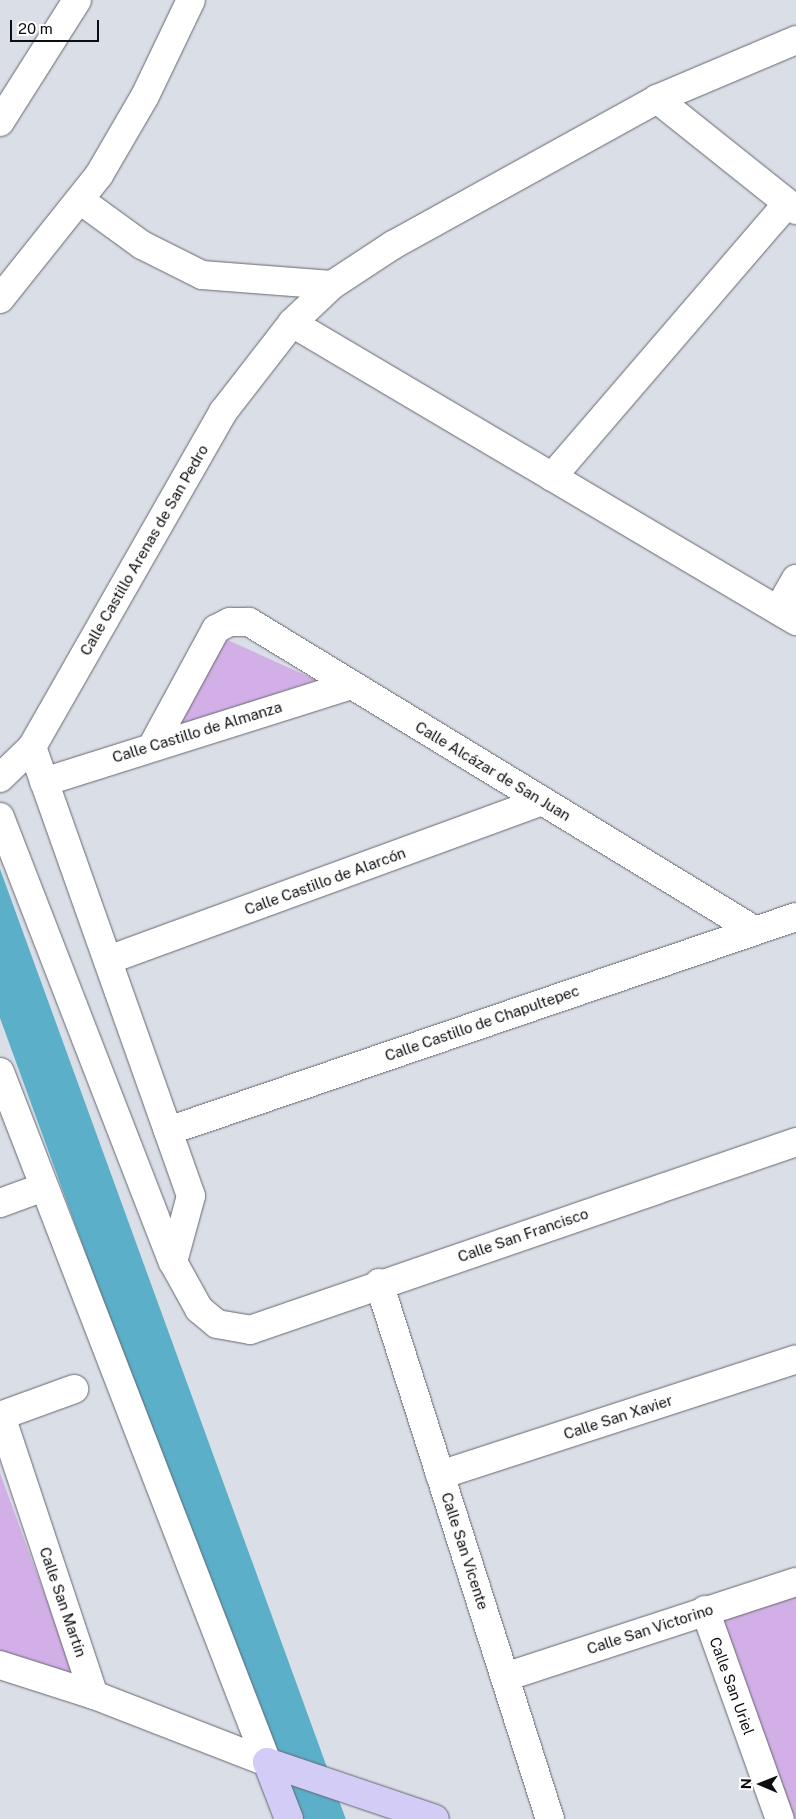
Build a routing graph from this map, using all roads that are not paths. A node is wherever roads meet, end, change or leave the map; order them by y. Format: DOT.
graph roads {
  1 [pos="77,0"];
  2 [pos="191,0"];
  3 [pos="796,40"];
  4 [pos="658,99"];
  5 [pos="0,122"];
  6 [pos="80,200"];
  7 [pos="791,207"];
  8 [pos="332,285"];
  9 [pos="0,299"];
  10 [pos="292,323"];
  11 [pos="552,477"];
  12 [pos="796,579"];
  13 [pos="787,615"];
  14 [pos="351,685"];
  15 [pos="153,745"];
  16 [pos="32,747"];
  17 [pos="0,778"];
  18 [pos="44,782"];
  19 [pos="542,801"];
  20 [pos="0,817"];
  21 [pos="796,917"];
  22 [pos="754,930"];
  23 [pos="108,960"];
  24 [pos="0,1072"];
  25 [pos="168,1131"];
  26 [pos="796,1142"];
  27 [pos="44,1187"];
  28 [pos="0,1203"];
  29 [pos="173,1262"];
  30 [pos="379,1283"];
  31 [pos="796,1359"];
  32 [pos="74,1389"];
  33 [pos="0,1416"];
  34 [pos="440,1475"];
  35 [pos="796,1582"];
  36 [pos="705,1610"];
  37 [pos="0,1665"];
  38 [pos="505,1677"];
  39 [pos="94,1695"];
  40 [pos="267,1762"];
  41 [pos="289,1819"];
  42 [pos="435,1819"];
  43 [pos="550,1819"];
  44 [pos="780,1819"];
  1 -- 5 [label="street"];
  2 -- 6 [label="street"];
  3 -- 4 [label="street, Calle Castillo Arenas de San Pedro"];
  4 -- 7 [label="street"];
  4 -- 8 [label="street, Calle Castillo Arenas de San Pedro"];
  6 -- 8 [label="street"];
  6 -- 9 [label="street"];
  7 -- 11 [label="street"];
  8 -- 10 [label="street, Calle Castillo Arenas de San Pedro"];
  10 -- 11 [label="street"];
  10 -- 16 [label="street, Calle Castillo Arenas de San Pedro"];
  11 -- 13 [label="street"];
  12 -- 13 [label="street"];
  14 -- 15 [label="street, Calle Castillo de Almanza"];
  14 -- 15 [label="street, Calle Alcázar de San Juan"];
  14 -- 19 [label="street, Calle Alcázar de San Juan"];
  15 -- 18 [label="street, Calle Castillo de Almanza"];
  16 -- 17 [label="street, Calle Castillo Arenas de San Pedro"];
  16 -- 18 [label="street"];
  18 -- 23 [label="street"];
  19 -- 22 [label="street, Calle Alcázar de San Juan"];
  19 -- 23 [label="street, Calle Castillo de Alarcón"];
  20 -- 29 [label="street"];
  21 -- 22 [label="street, Calle Castillo de Chapultepec"];
  22 -- 25 [label="street, Calle Castillo de Chapultepec"];
  23 -- 25 [label="street"];
  24 -- 27 [label="street"];
  25 -- 29 [label="street"];
  26 -- 30 [label="street, Calle San Francisco"];
  27 -- 28 [label="street"];
  27 -- 40 [label="street"];
  29 -- 30 [label="street, Calle San Francisco"];
  30 -- 34 [label="street, Calle San Vicente"];
  31 -- 34 [label="street, Calle San Xavier"];
  32 -- 33 [label="street"];
  33 -- 39 [label="street, Calle San Martín"];
  34 -- 38 [label="street, Calle San Vicente"];
  35 -- 36 [label="street, Calle San Victorino"];
  36 -- 38 [label="street, Calle San Victorino"];
  36 -- 44 [label="street, Calle San Uriel"];
  37 -- 39 [label="street"];
  38 -- 43 [label="street, Calle San Vicente"];
  39 -- 40 [label="street"];
  40 -- 41 [label="main road"];
  40 -- 42 [label="main road"];
}
